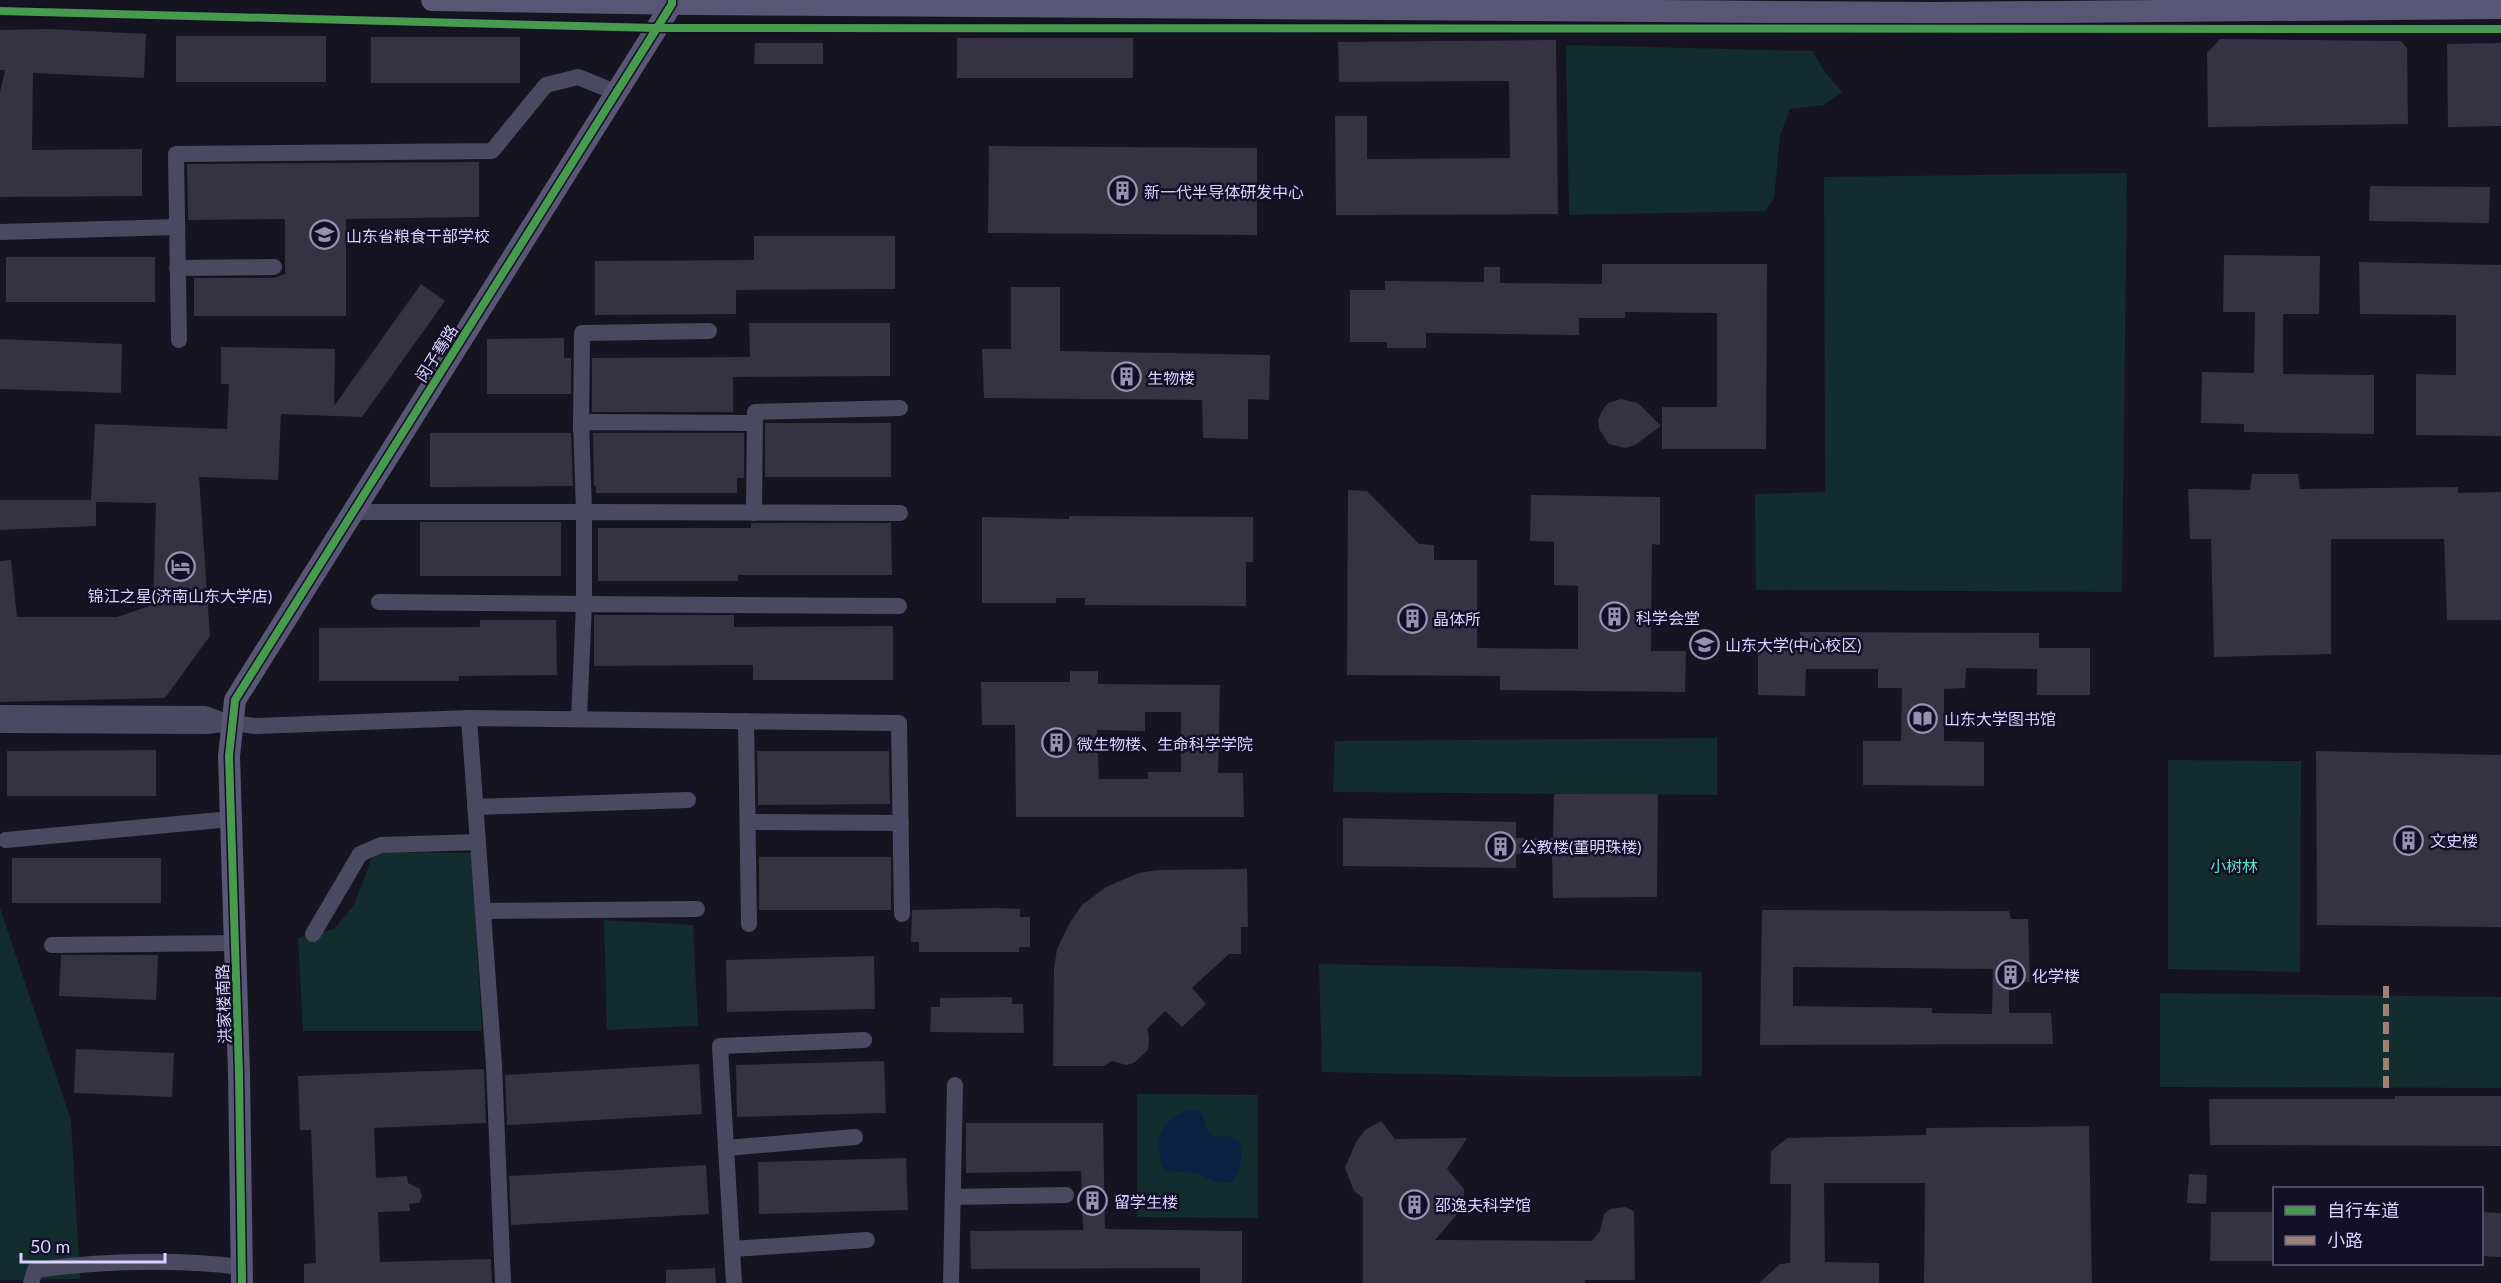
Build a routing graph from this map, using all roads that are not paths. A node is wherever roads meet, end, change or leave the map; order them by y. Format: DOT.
graph roads {
  1 [pos="432,0"];
  2 [pos="495,1"];
  3 [pos="672,2"];
  4 [pos="819,3"];
  5 [pos="1044,3"];
  6 [pos="1317,4"];
  7 [pos="1614,5"];
  8 [pos="2048,6"];
  9 [pos="2208,6"];
  10 [pos="2501,8"];
  11 [pos="615,92"];
  12 [pos="177,227"];
  13 [pos="0,232"];
  14 [pos="273,267"];
  15 [pos="177,268"];
  16 [pos="709,331"];
  17 [pos="178,340"];
  18 [pos="900,408"];
  19 [pos="755,423"];
  20 [pos="581,429"];
  21 [pos="352,512"];
  22 [pos="584,512"];
  23 [pos="754,513"];
  24 [pos="900,513"];
  25 [pos="379,602"];
  26 [pos="584,604"];
  27 [pos="899,606"];
  28 [pos="0,713"];
  29 [pos="469,718"];
  30 [pos="579,719"];
  31 [pos="746,721"];
  32 [pos="231,723"];
  33 [pos="0,725"];
  34 [pos="688,800"];
  35 [pos="475,807"];
  36 [pos="231,819"];
  37 [pos="748,822"];
  38 [pos="901,823"];
  39 [pos="6,840"];
  40 [pos="478,842"];
  41 [pos="697,909"];
  42 [pos="483,912"];
  43 [pos="902,914"];
  44 [pos="750,924"];
  45 [pos="313,934"];
  46 [pos="235,943"];
  47 [pos="52,945"];
  48 [pos="864,1040"];
  49 [pos="955,1085"];
  50 [pos="855,1137"];
  51 [pos="726,1148"];
  52 [pos="1066,1195"];
  53 [pos="953,1197"];
  54 [pos="867,1240"];
  55 [pos="732,1249"];
  56 [pos="242,1275"];
  57 [pos="31,1283"];
  58 [pos="503,1283"];
  59 [pos="734,1283"];
  60 [pos="951,1283"];
  1 -- 2 [label="main road"];
  2 -- 3 [label="main road"];
  3 -- 4 [label="main road"];
  3 -- 11 [label="main road, 闵子骞路"];
  4 -- 5 [label="main road"];
  5 -- 6 [label="main road"];
  6 -- 7 [label="main road"];
  7 -- 8 [label="main road"];
  8 -- 9 [label="main road"];
  9 -- 10 [label="main road"];
  11 -- 12 [label="street"];
  11 -- 21 [label="main road, 闵子骞路"];
  12 -- 13 [label="street"];
  12 -- 15 [label="street"];
  14 -- 15 [label="street"];
  15 -- 17 [label="street"];
  16 -- 20 [label="street"];
  18 -- 19 [label="street"];
  19 -- 20 [label="street"];
  19 -- 23 [label="street"];
  20 -- 22 [label="street"];
  21 -- 22 [label="street"];
  21 -- 32 [label="main road, 闵子骞路"];
  22 -- 23 [label="street"];
  22 -- 26 [label="street"];
  23 -- 24 [label="street"];
  25 -- 26 [label="street"];
  26 -- 27 [label="street"];
  26 -- 30 [label="street"];
  28 -- 32 [label="street"];
  29 -- 30 [label="street"];
  29 -- 32 [label="street"];
  29 -- 35 [label="street"];
  30 -- 31 [label="street"];
  31 -- 37 [label="street"];
  31 -- 38 [label="street"];
  32 -- 33 [label="street"];
  32 -- 36 [label="main road, 洪家楼南路"];
  34 -- 35 [label="street"];
  35 -- 40 [label="street"];
  36 -- 39 [label="street"];
  36 -- 46 [label="main road, 洪家楼南路"];
  37 -- 38 [label="street"];
  37 -- 44 [label="street"];
  38 -- 43 [label="street"];
  40 -- 42 [label="street"];
  40 -- 45 [label="street"];
  41 -- 42 [label="street"];
  42 -- 58 [label="street"];
  46 -- 47 [label="street"];
  46 -- 56 [label="main road, 洪家楼南路"];
  48 -- 51 [label="street"];
  49 -- 53 [label="street"];
  50 -- 51 [label="street"];
  51 -- 55 [label="street"];
  52 -- 53 [label="street"];
  53 -- 60 [label="street"];
  54 -- 55 [label="street"];
  55 -- 59 [label="street"];
  56 -- 57 [label="street"];
}
